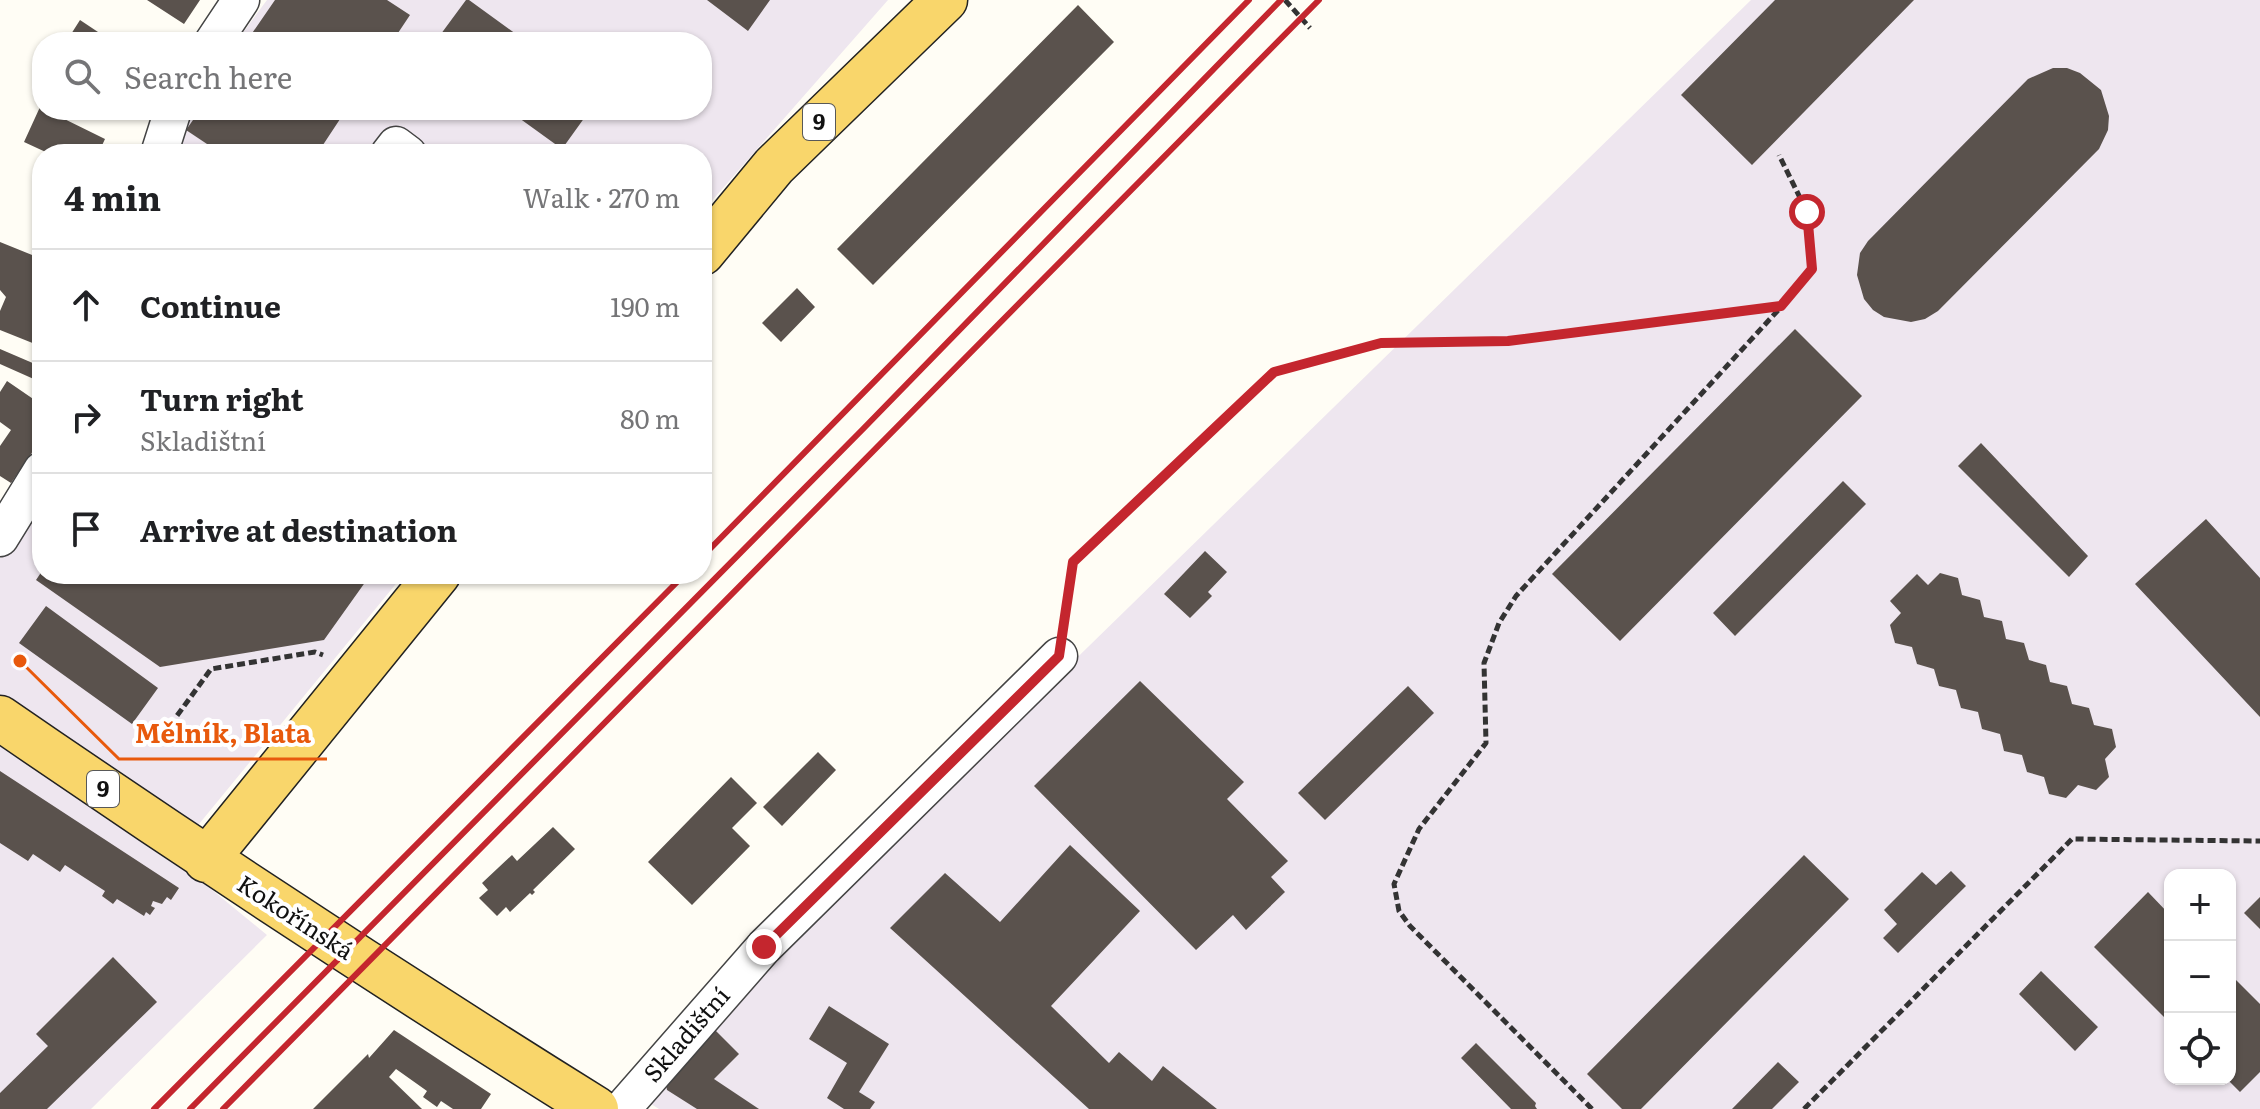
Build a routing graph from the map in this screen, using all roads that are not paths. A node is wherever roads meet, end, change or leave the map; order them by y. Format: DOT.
graph roads {
  1 [pos="241,0"];
  2 [pos="945,0"];
  3 [pos="220,32"];
  4 [pos="170,120"];
  5 [pos="162,144"];
  6 [pos="712,241"];
  7 [pos="32,486"];
  8 [pos="0,538"];
  9 [pos="430,584"];
  10 [pos="1059,656"];
  11 [pos="0,718"];
  12 [pos="206,860"];
  13 [pos="596,1109"];
  14 [pos="622,1109"];
  1 -- 3 [label="street"];
  2 -- 6 [label="main road, 9"];
  4 -- 5 [label="street"];
  7 -- 8 [label="street"];
  9 -- 12 [label="main road"];
  10 -- 14 [label="street, Skladištní"];
  11 -- 12 [label="main road, Kokořínská / 9"];
  12 -- 13 [label="main road, Kokořínská"];
}
